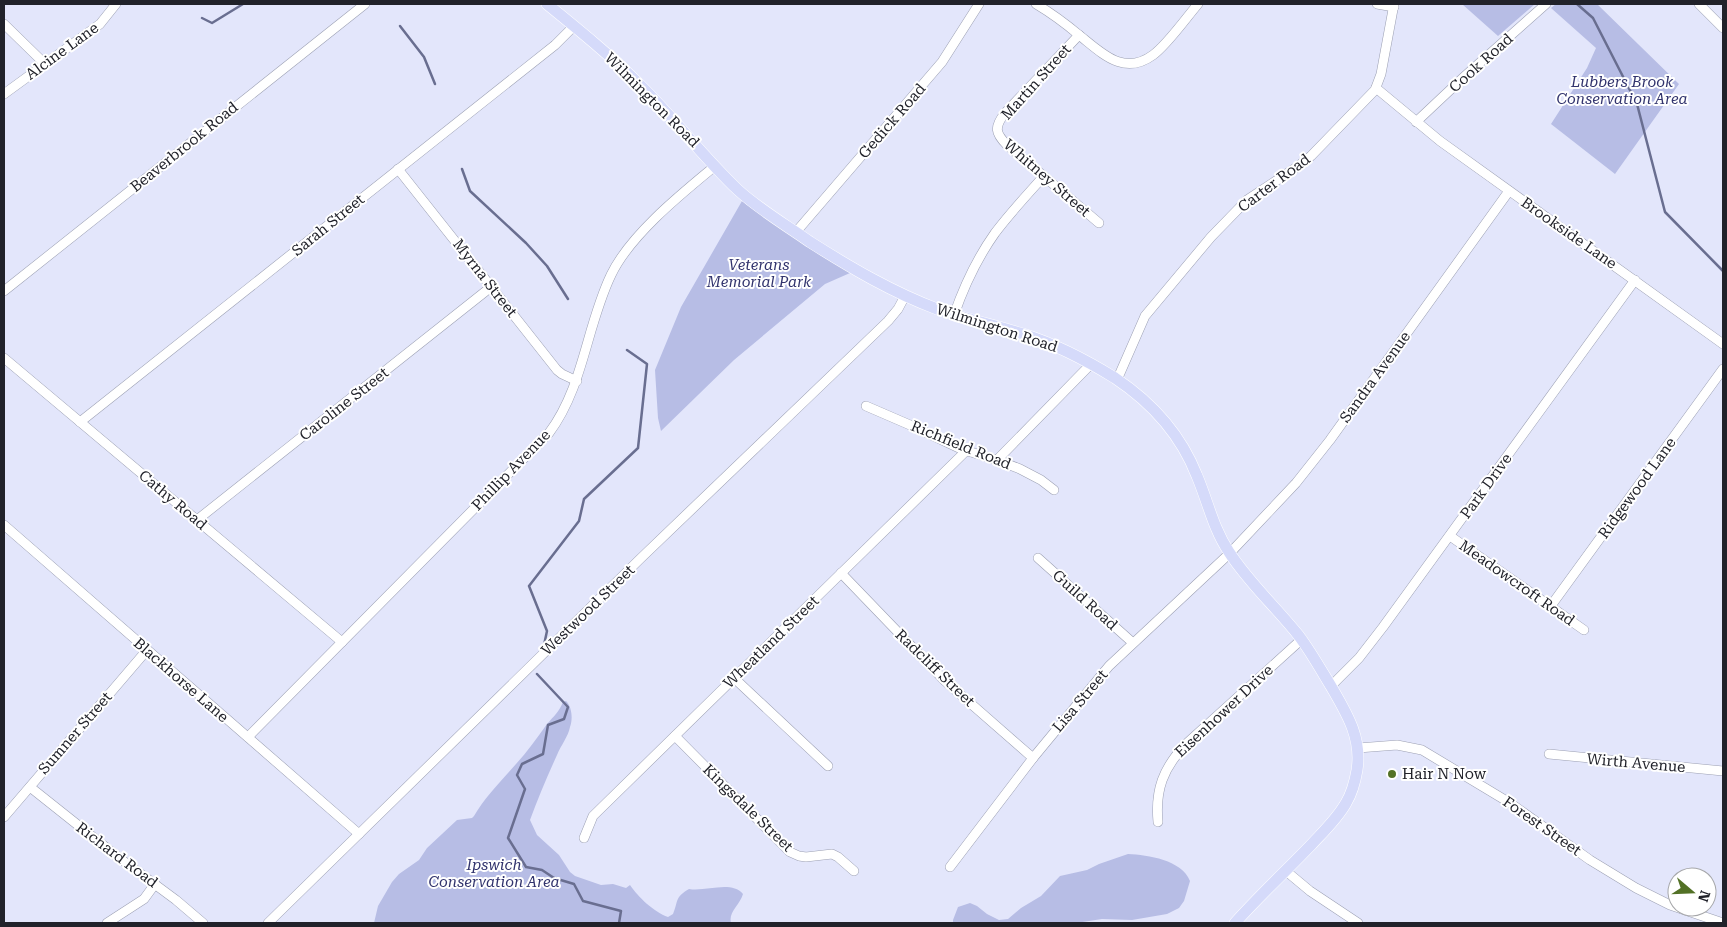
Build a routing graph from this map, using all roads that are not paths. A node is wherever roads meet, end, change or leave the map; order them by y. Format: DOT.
graph roads {
  1 [pos="116,4"];
  2 [pos="365,4"];
  3 [pos="547,4"];
  4 [pos="979,4"];
  5 [pos="1036,4"];
  6 [pos="1198,4"];
  7 [pos="1377,4"];
  8 [pos="1546,4"];
  9 [pos="1699,4"];
  10 [pos="1394,5"];
  11 [pos="4,24"];
  12 [pos="574,26"];
  13 [pos="1723,28"];
  14 [pos="1079,34"];
  15 [pos="45,64"];
  16 [pos="1376,88"];
  17 [pos="4,94"];
  18 [pos="1416,122"];
  19 [pos="997,131"];
  20 [pos="715,166"];
  21 [pos="398,169"];
  22 [pos="1043,177"];
  23 [pos="1509,191"];
  24 [pos="1099,223"];
  25 [pos="796,232"];
  26 [pos="1635,280"];
  27 [pos="491,287"];
  28 [pos="4,291"];
  29 [pos="905,296"];
  30 [pos="954,315"];
  31 [pos="1723,344"];
  32 [pos="4,358"];
  33 [pos="1092,364"];
  34 [pos="1723,369"];
  35 [pos="1117,380"];
  36 [pos="577,381"];
  37 [pos="866,406"];
  38 [pos="80,422"];
  39 [pos="966,451"];
  40 [pos="997,460"];
  41 [pos="1054,490"];
  42 [pos="197,520"];
  43 [pos="4,525"];
  44 [pos="1450,536"];
  45 [pos="1230,553"];
  46 [pos="1038,558"];
  47 [pos="841,573"];
  48 [pos="1550,607"];
  49 [pos="1584,630"];
  50 [pos="1302,639"];
  51 [pos="342,642"];
  52 [pos="1133,643"];
  53 [pos="147,650"];
  54 [pos="734,678"];
  55 [pos="1330,686"];
  56 [pos="675,736"];
  57 [pos="248,737"];
  58 [pos="1358,748"];
  59 [pos="1548,754"];
  60 [pos="1033,758"];
  61 [pos="828,766"];
  62 [pos="1723,771"];
  63 [pos="30,787"];
  64 [pos="4,817"];
  65 [pos="1158,822"];
  66 [pos="359,834"];
  67 [pos="584,838"];
  68 [pos="950,867"];
  69 [pos="854,871"];
  70 [pos="1286,871"];
  71 [pos="155,884"];
  72 [pos="1345,920"];
  73 [pos="107,923"];
  74 [pos="203,923"];
  75 [pos="268,923"];
  76 [pos="1235,923"];
  77 [pos="1358,923"];
  78 [pos="1723,923"];
  1 -- 15 [label="street, Alcine Lane"];
  2 -- 28 [label="street, Beaverbrook Road"];
  3 -- 12 [label="main road, Wilmington Road"];
  4 -- 25 [label="street, Gedick Road"];
  5 -- 14 [label="street"];
  6 -- 14 [label="street"];
  7 -- 10 [label="street"];
  8 -- 18 [label="street, Cook Road"];
  9 -- 13 [label="street"];
  10 -- 16 [label="street, Carter Road"];
  11 -- 15 [label="street"];
  12 -- 20 [label="main road, Wilmington Road"];
  12 -- 21 [label="street, Sarah Street"];
  14 -- 19 [label="street, Martin Street"];
  15 -- 17 [label="street, Alcine Lane"];
  16 -- 18 [label="street, Brookside Lane"];
  16 -- 35 [label="street, Carter Road"];
  18 -- 23 [label="street, Brookside Lane"];
  19 -- 22 [label="street, Whitney Street"];
  20 -- 25 [label="main road, Wilmington Road"];
  20 -- 36 [label="street, Phillip Avenue"];
  21 -- 27 [label="street, Myrna Street"];
  21 -- 38 [label="street, Sarah Street"];
  22 -- 24 [label="street, Whitney Street"];
  22 -- 30 [label="street"];
  23 -- 26 [label="street, Brookside Lane"];
  23 -- 45 [label="street, Sandra Avenue"];
  25 -- 29 [label="main road, Wilmington Road"];
  26 -- 31 [label="street, Brookside Lane"];
  26 -- 44 [label="street, Park Drive"];
  27 -- 36 [label="street, Myrna Street"];
  27 -- 42 [label="street, Caroline Street"];
  29 -- 30 [label="main road, Wilmington Road"];
  29 -- 66 [label="street, Westwood Street"];
  30 -- 33 [label="main road, Wilmington Road"];
  32 -- 38 [label="street, Cathy Road"];
  33 -- 35 [label="main road, Wilmington Road"];
  33 -- 40 [label="street"];
  34 -- 48 [label="street, Ridgewood Lane"];
  35 -- 45 [label="main road, Wilmington Road"];
  36 -- 51 [label="street, Phillip Avenue"];
  37 -- 39 [label="street, Richfield Road"];
  38 -- 42 [label="street, Cathy Road"];
  39 -- 40 [label="street, Richfield Road"];
  39 -- 47 [label="street, Wheatland Street"];
  40 -- 41 [label="street, Richfield Road"];
  42 -- 51 [label="street, Cathy Road"];
  43 -- 53 [label="street, Blackhorse Lane"];
  44 -- 48 [label="street, Meadowcroft Road"];
  44 -- 55 [label="street, Park Drive"];
  45 -- 50 [label="main road, Wilmington Road"];
  45 -- 52 [label="street, Lisa Street"];
  46 -- 52 [label="street, Guild Road"];
  47 -- 54 [label="street, Wheatland Street"];
  47 -- 60 [label="street, Radcliff Street"];
  48 -- 49 [label="street, Meadowcroft Road"];
  50 -- 55 [label="main road, Wilmington Road"];
  50 -- 65 [label="street, Eisenhower Drive"];
  51 -- 57 [label="street, Phillip Avenue"];
  52 -- 60 [label="street, Lisa Street"];
  53 -- 57 [label="street, Blackhorse Lane"];
  53 -- 63 [label="street, Sumner Street"];
  54 -- 56 [label="street, Wheatland Street"];
  54 -- 61 [label="street"];
  55 -- 58 [label="main road, Wilmington Road"];
  56 -- 67 [label="street, Wheatland Street"];
  56 -- 69 [label="street, Kingsdale Street"];
  57 -- 66 [label="street, Blackhorse Lane"];
  58 -- 70 [label="main road, Wilmington Road"];
  58 -- 78 [label="street, Forest Street"];
  59 -- 62 [label="street, Wirth Avenue"];
  60 -- 68 [label="street, Lisa Street"];
  63 -- 64 [label="street, Sumner Street"];
  63 -- 71 [label="street, Richard Road"];
  66 -- 75 [label="street, Westwood Street"];
  70 -- 72 [label="street"];
  70 -- 76 [label="main road, Wilmington Road"];
  71 -- 73 [label="street"];
  71 -- 74 [label="street, Richard Road"];
  72 -- 77 [label="street"];
}
